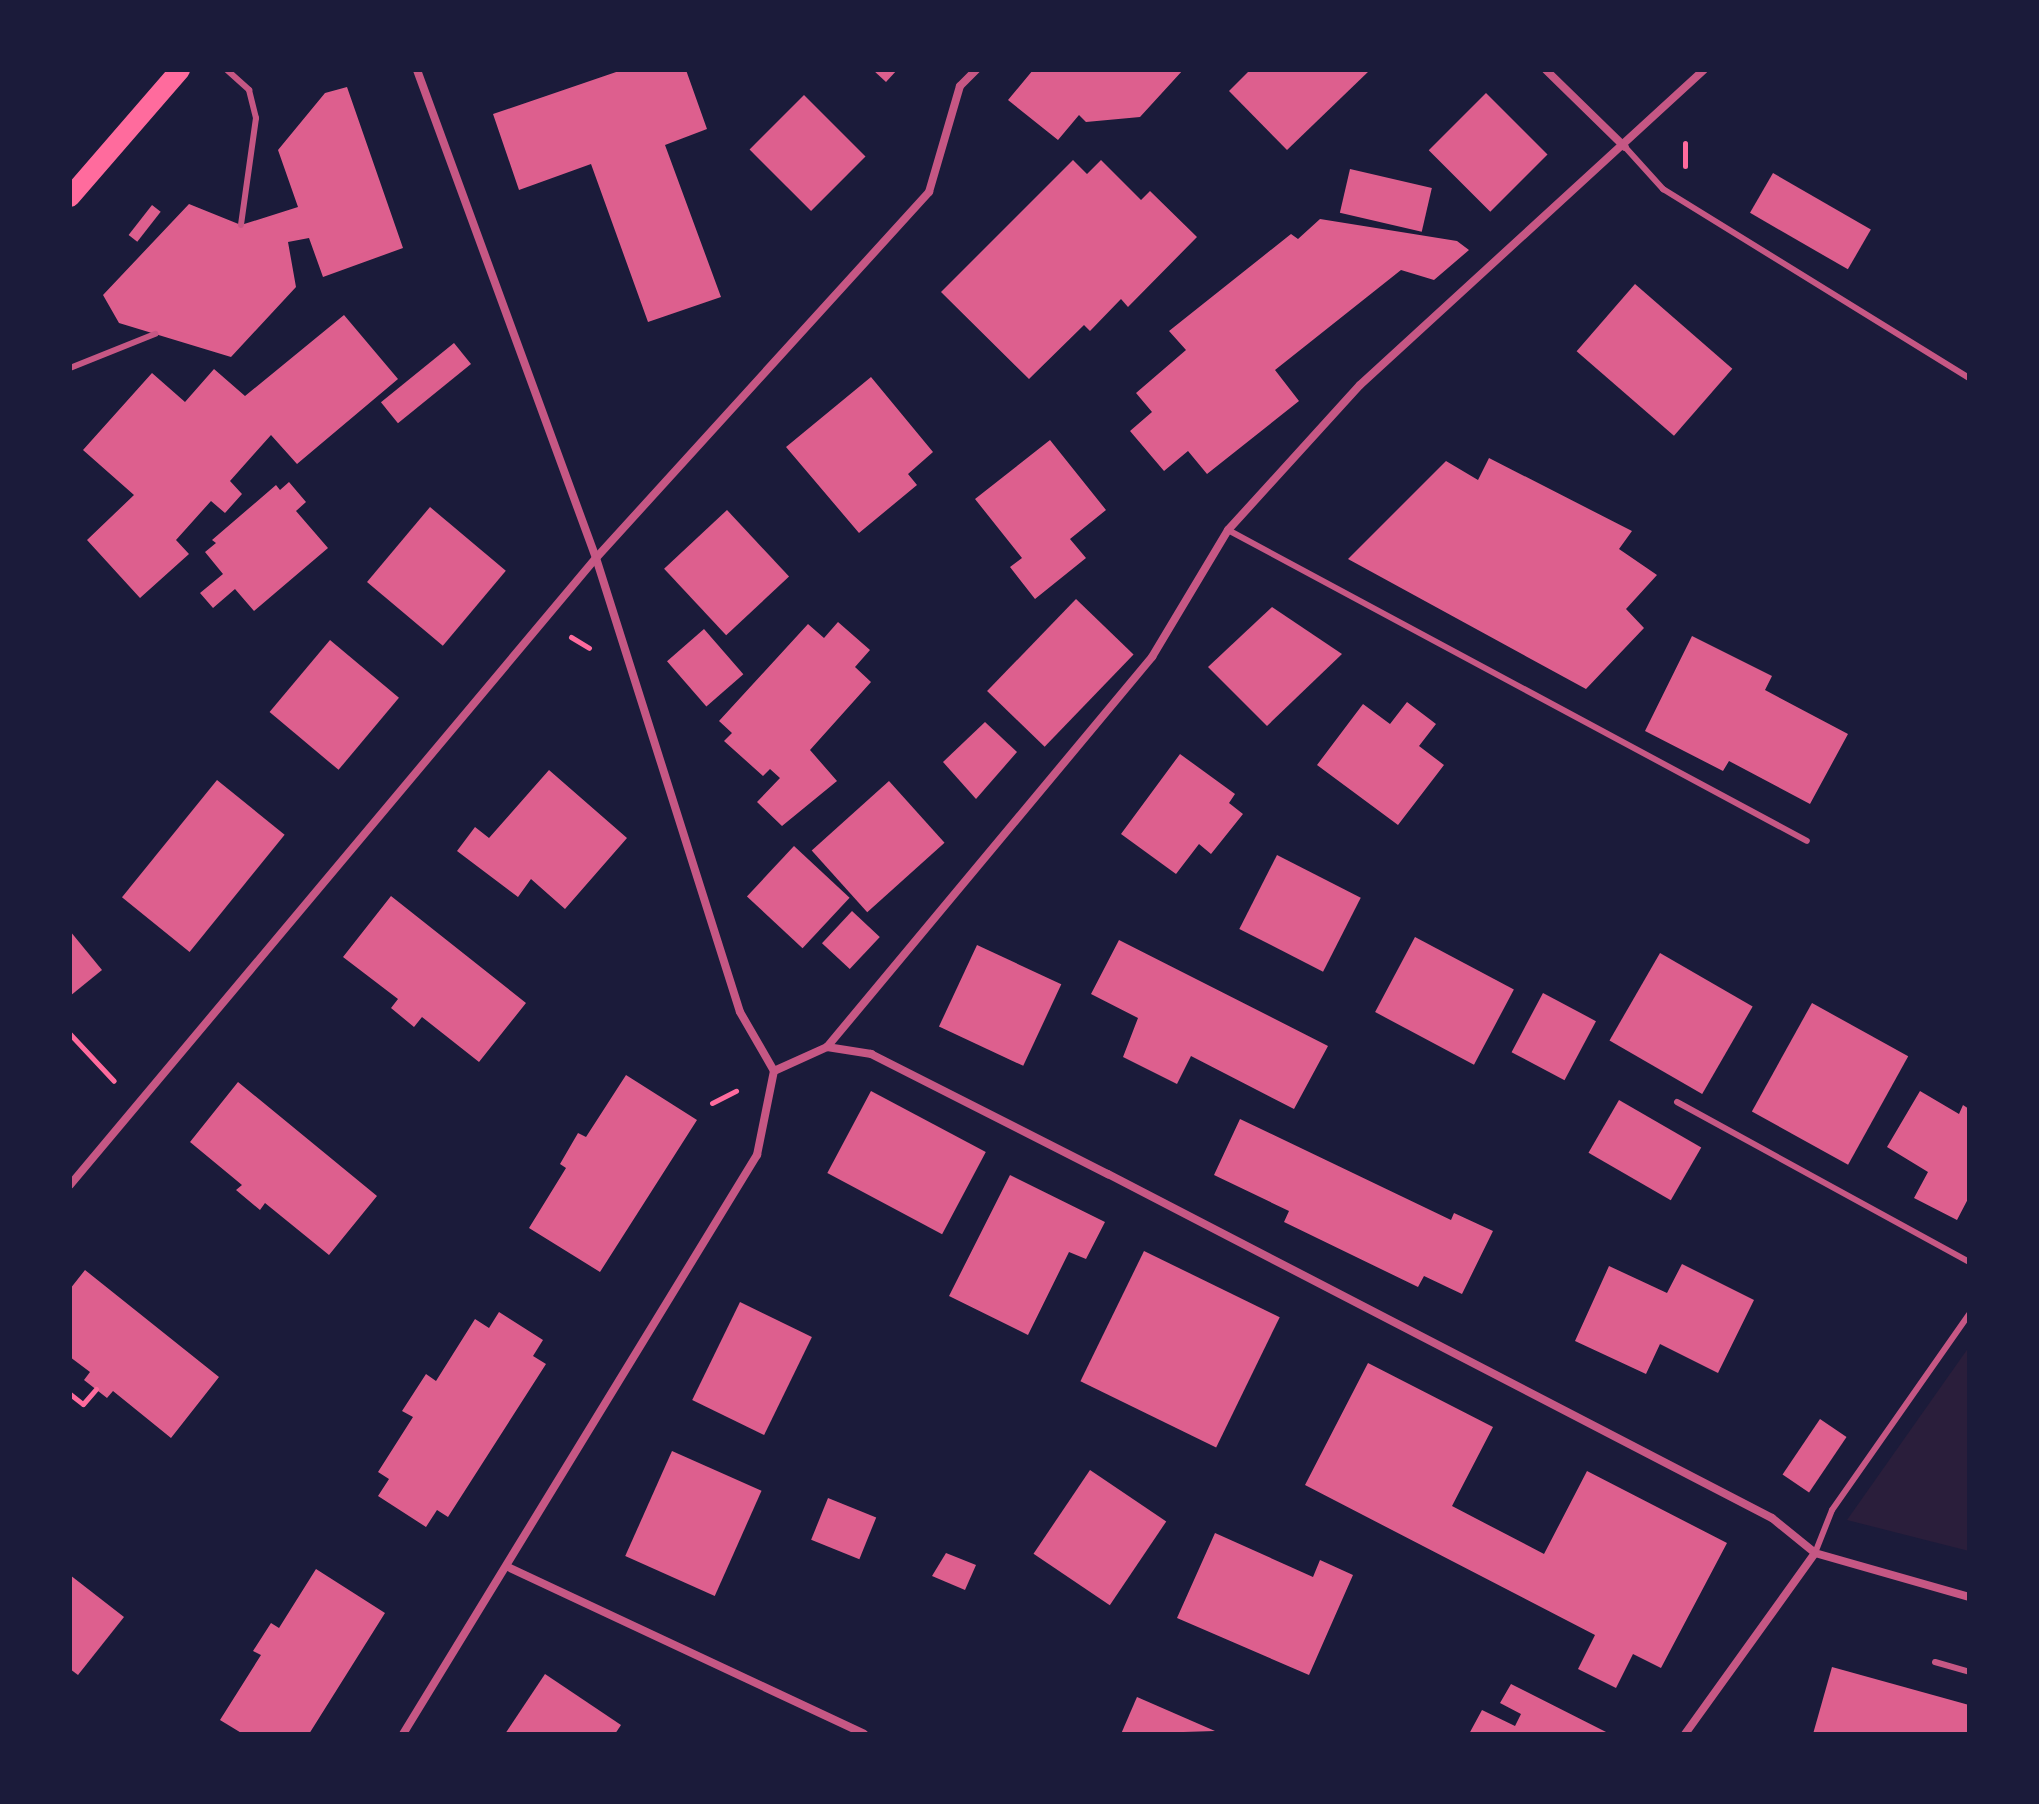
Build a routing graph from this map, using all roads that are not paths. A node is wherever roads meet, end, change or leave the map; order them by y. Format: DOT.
graph roads {
  1 [pos="180,70"];
  2 [pos="227,70"];
  3 [pos="417,70"];
  4 [pos="976,70"];
  5 [pos="1546,70"];
  6 [pos="1704,70"];
  7 [pos="1625,147"];
  8 [pos="70,197"];
  9 [pos="241,225"];
  10 [pos="155,334"];
  11 [pos="70,368"];
  12 [pos="1969,378"];
  13 [pos="1228,530"];
  14 [pos="596,558"];
  15 [pos="1807,841"];
  16 [pos="827,1047"];
  17 [pos="774,1071"];
  18 [pos="1677,1102"];
  19 [pos="70,1185"];
  20 [pos="1969,1262"];
  21 [pos="1969,1314"];
  22 [pos="1815,1553"];
  23 [pos="508,1567"];
  24 [pos="1969,1597"];
  25 [pos="1935,1662"];
  26 [pos="1969,1672"];
  27 [pos="403,1734"];
  28 [pos="864,1734"];
  29 [pos="1685,1734"];
  1 -- 8 [label="main road"];
  2 -- 9 [label="lane"];
  3 -- 14 [label="street"];
  4 -- 14 [label="street"];
  5 -- 7 [label="street"];
  6 -- 7 [label="street"];
  7 -- 12 [label="lane"];
  7 -- 13 [label="street"];
  10 -- 11 [label="lane"];
  13 -- 15 [label="lane"];
  13 -- 16 [label="street"];
  14 -- 17 [label="street"];
  14 -- 19 [label="street"];
  16 -- 17 [label="street"];
  16 -- 22 [label="street"];
  17 -- 23 [label="street"];
  18 -- 20 [label="lane"];
  21 -- 22 [label="lane"];
  22 -- 24 [label="street"];
  22 -- 29 [label="street"];
  23 -- 27 [label="street"];
  23 -- 28 [label="street"];
  25 -- 26 [label="lane"];
}
